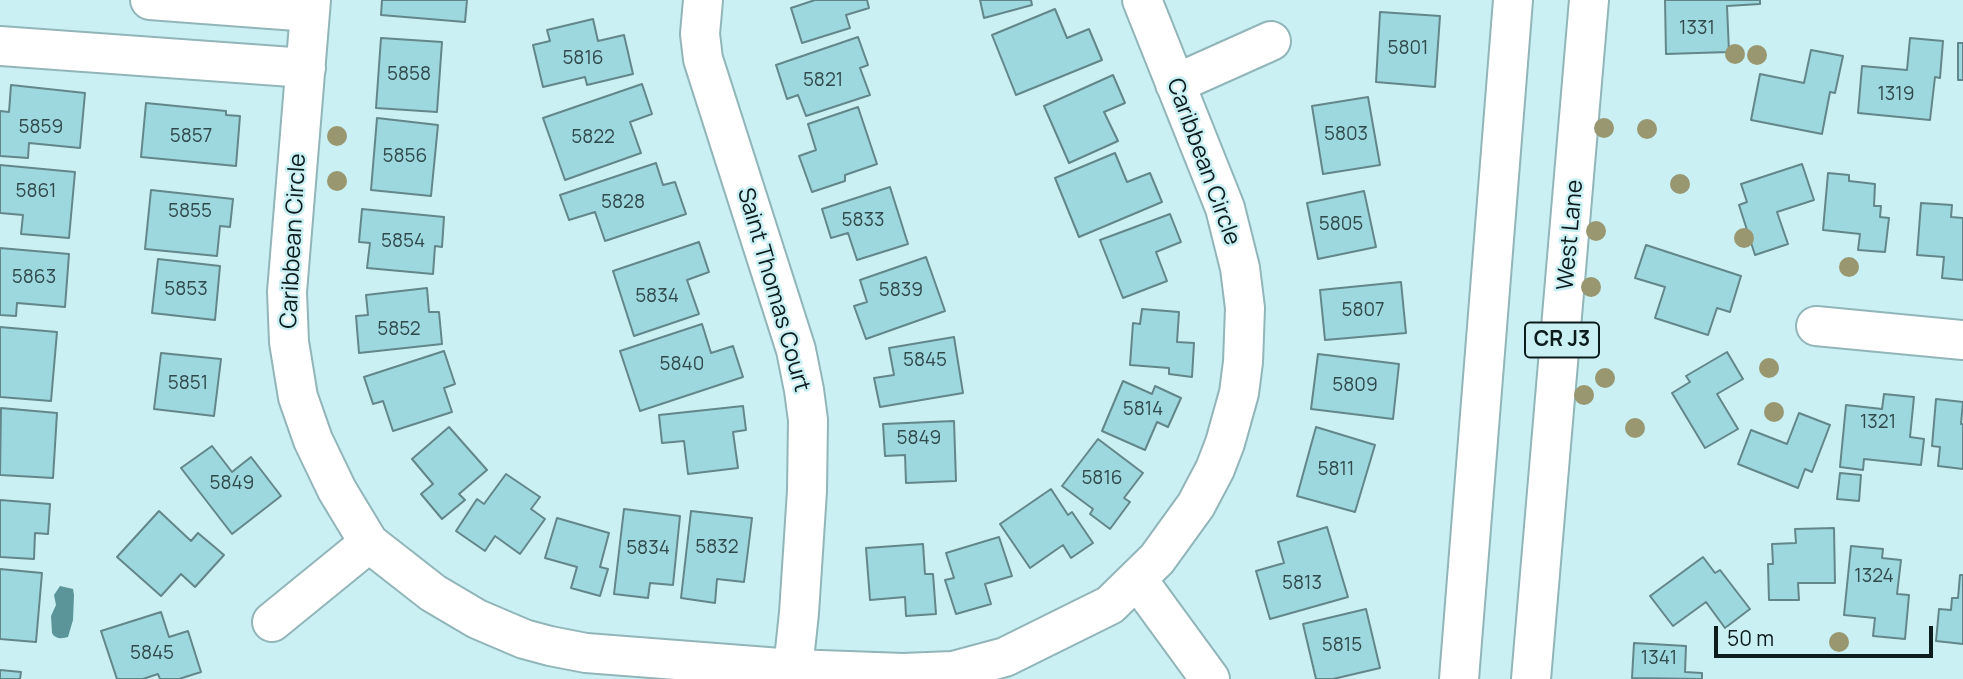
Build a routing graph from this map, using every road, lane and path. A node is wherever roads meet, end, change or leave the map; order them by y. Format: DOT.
graph roads {
  1 [pos="150,0"];
  2 [pos="703,0"];
  3 [pos="1142,0"];
  4 [pos="1513,0"];
  5 [pos="1589,0"];
  6 [pos="311,6"];
  7 [pos="1271,41"];
  8 [pos="0,46"];
  9 [pos="306,68"];
  10 [pos="1175,84"];
  11 [pos="1816,327"];
  12 [pos="1963,340"];
  13 [pos="369,543"];
  14 [pos="1137,579"];
  15 [pos="272,622"];
  16 [pos="793,669"];
  17 [pos="1210,679"];
  18 [pos="1459,679"];
  19 [pos="1531,679"];
  1 -- 6 [label="street, Caribbean Circle"];
  2 -- 16 [label="street, Saint Thomas Court"];
  3 -- 10 [label="street, Caribbean Circle"];
  4 -- 18 [label="street"];
  5 -- 19 [label="street, West Lane / CR J3"];
  6 -- 9 [label="street, Caribbean Circle"];
  7 -- 10 [label="street"];
  8 -- 9 [label="street"];
  9 -- 13 [label="street, Caribbean Circle"];
  10 -- 14 [label="street, Caribbean Circle"];
  11 -- 12 [label="street"];
  13 -- 15 [label="street"];
  13 -- 16 [label="street, Caribbean Circle"];
  14 -- 16 [label="street, Caribbean Circle"];
  14 -- 17 [label="street"];
}
